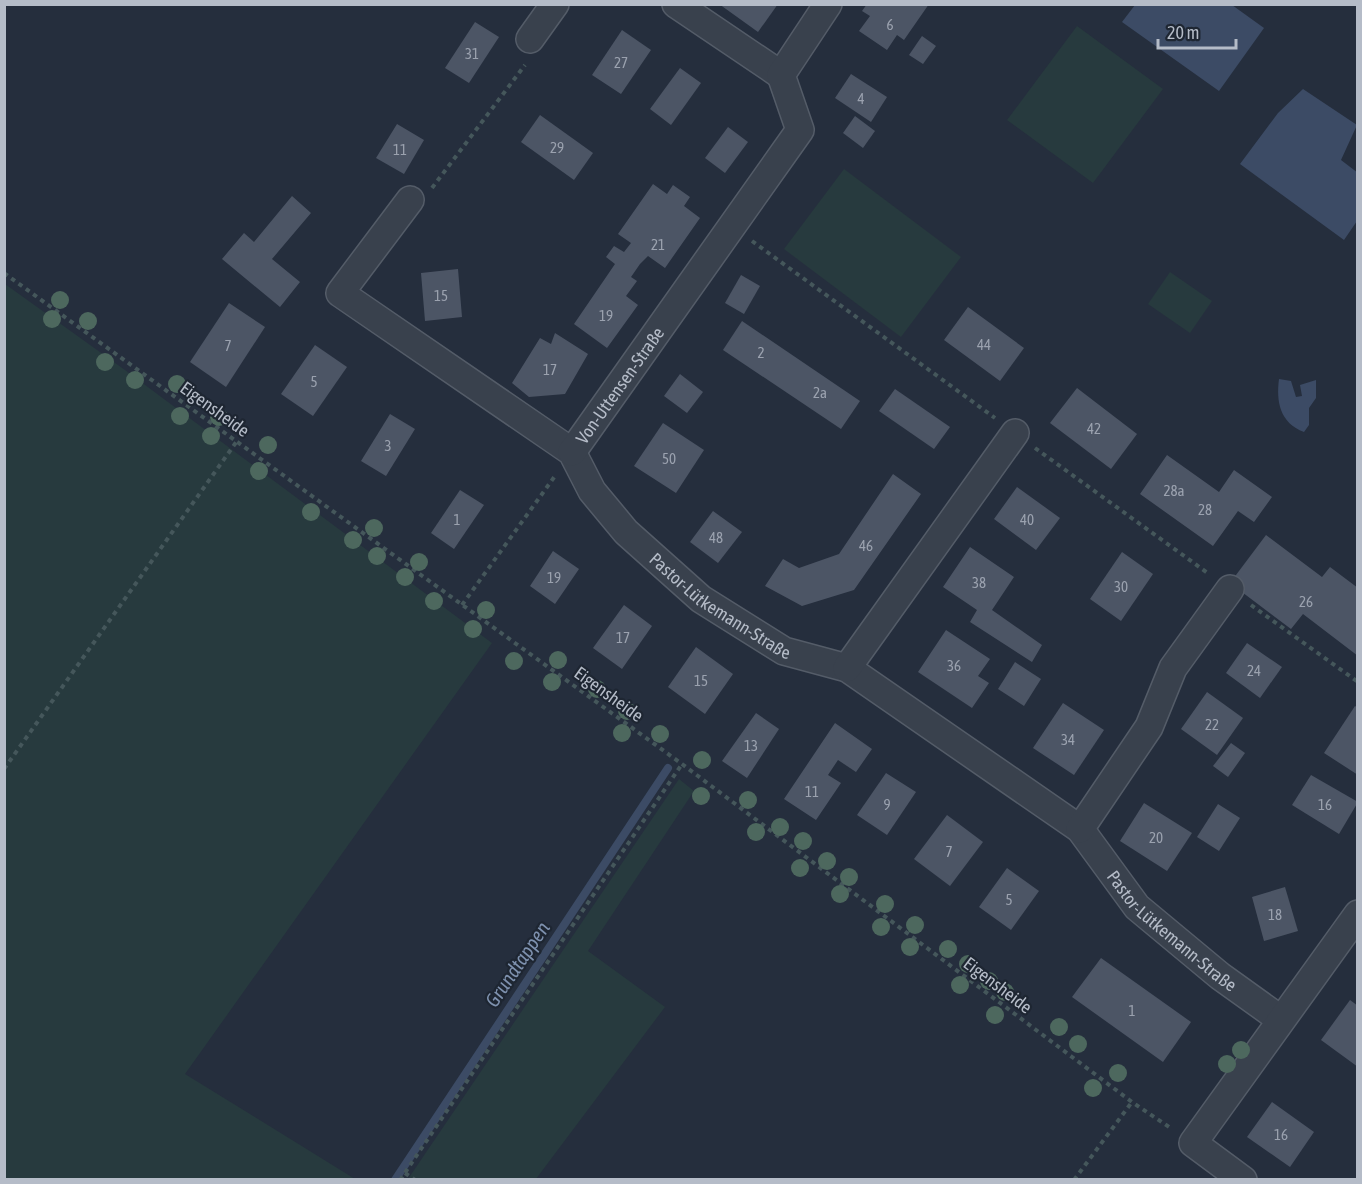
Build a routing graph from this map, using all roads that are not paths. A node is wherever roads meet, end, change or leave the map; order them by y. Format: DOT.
graph roads {
  1 [pos="555,4"];
  2 [pos="676,4"];
  3 [pos="828,4"];
  4 [pos="530,39"];
  5 [pos="781,75"];
  6 [pos="410,200"];
  7 [pos="1015,433"];
  8 [pos="572,452"];
  9 [pos="1230,589"];
  10 [pos="848,668"];
  11 [pos="1080,829"];
  12 [pos="1358,914"];
  13 [pos="1280,1019"];
  14 [pos="1243,1179"];
  1 -- 4 [label="street"];
  2 -- 5 [label="street"];
  3 -- 5 [label="street"];
  5 -- 8 [label="street, Von-Uttensen-Straße"];
  6 -- 8 [label="street, Von-Uttensen-Straße"];
  7 -- 10 [label="street"];
  8 -- 10 [label="street, Pastor-Lütkemann-Straße"];
  9 -- 11 [label="street"];
  10 -- 11 [label="street, Pastor-Lütkemann-Straße"];
  11 -- 13 [label="street, Pastor-Lütkemann-Straße"];
  12 -- 13 [label="street"];
  13 -- 14 [label="street"];
}
